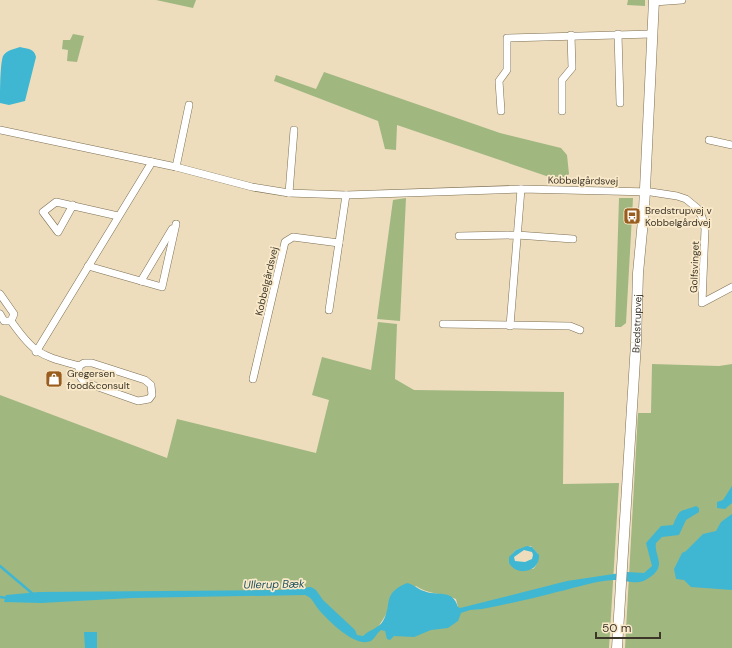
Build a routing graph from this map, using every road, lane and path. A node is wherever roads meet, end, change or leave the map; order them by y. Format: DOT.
graph roads {
  1 [pos="682,0"];
  2 [pos="654,1"];
  3 [pos="618,34"];
  4 [pos="652,34"];
  5 [pos="571,35"];
  6 [pos="620,103"];
  7 [pos="189,105"];
  8 [pos="500,111"];
  9 [pos="562,111"];
  10 [pos="0,130"];
  11 [pos="294,130"];
  12 [pos="709,140"];
  13 [pos="732,145"];
  14 [pos="152,162"];
  15 [pos="176,167"];
  16 [pos="521,189"];
  17 [pos="645,191"];
  18 [pos="288,194"];
  19 [pos="346,195"];
  20 [pos="73,206"];
  21 [pos="118,216"];
  22 [pos="517,235"];
  23 [pos="459,236"];
  24 [pos="573,239"];
  25 [pos="339,243"];
  26 [pos="88,266"];
  27 [pos="141,281"];
  28 [pos="732,286"];
  29 [pos="0,294"];
  30 [pos="329,310"];
  31 [pos="0,314"];
  32 [pos="11,322"];
  33 [pos="443,324"];
  34 [pos="510,326"];
  35 [pos="580,330"];
  36 [pos="36,352"];
  37 [pos="79,366"];
  38 [pos="253,379"];
  39 [pos="618,648"];
  1 -- 2 [label="street"];
  2 -- 4 [label="street, Bredstrupvej"];
  3 -- 4 [label="street"];
  3 -- 5 [label="street"];
  3 -- 6 [label="street"];
  4 -- 17 [label="street, Bredstrupvej"];
  5 -- 8 [label="street"];
  5 -- 9 [label="street"];
  7 -- 15 [label="street"];
  10 -- 14 [label="street, Kobbelgårdsvej"];
  11 -- 18 [label="street"];
  12 -- 13 [label="street"];
  14 -- 15 [label="street, Kobbelgårdsvej"];
  14 -- 21 [label="street"];
  15 -- 18 [label="street, Kobbelgårdsvej"];
  16 -- 17 [label="street, Kobbelgårdsvej"];
  16 -- 19 [label="street, Kobbelgårdsvej"];
  16 -- 22 [label="street"];
  17 -- 28 [label="street, Golfsvinget"];
  17 -- 39 [label="street, Bredstrupvej"];
  18 -- 19 [label="street, Kobbelgårdsvej"];
  19 -- 25 [label="street"];
  20 -- 20 [label="street"];
  20 -- 21 [label="street"];
  21 -- 26 [label="street"];
  22 -- 23 [label="street"];
  22 -- 24 [label="street"];
  22 -- 34 [label="street"];
  25 -- 30 [label="street"];
  25 -- 38 [label="street, Kobbelgårdsvej"];
  26 -- 27 [label="street"];
  26 -- 36 [label="street"];
  27 -- 27 [label="street"];
  29 -- 32 [label="street"];
  31 -- 32 [label="street"];
  32 -- 36 [label="street"];
  33 -- 34 [label="street"];
  34 -- 35 [label="street"];
  36 -- 37 [label="street"];
  37 -- 37 [label="street"];
}
